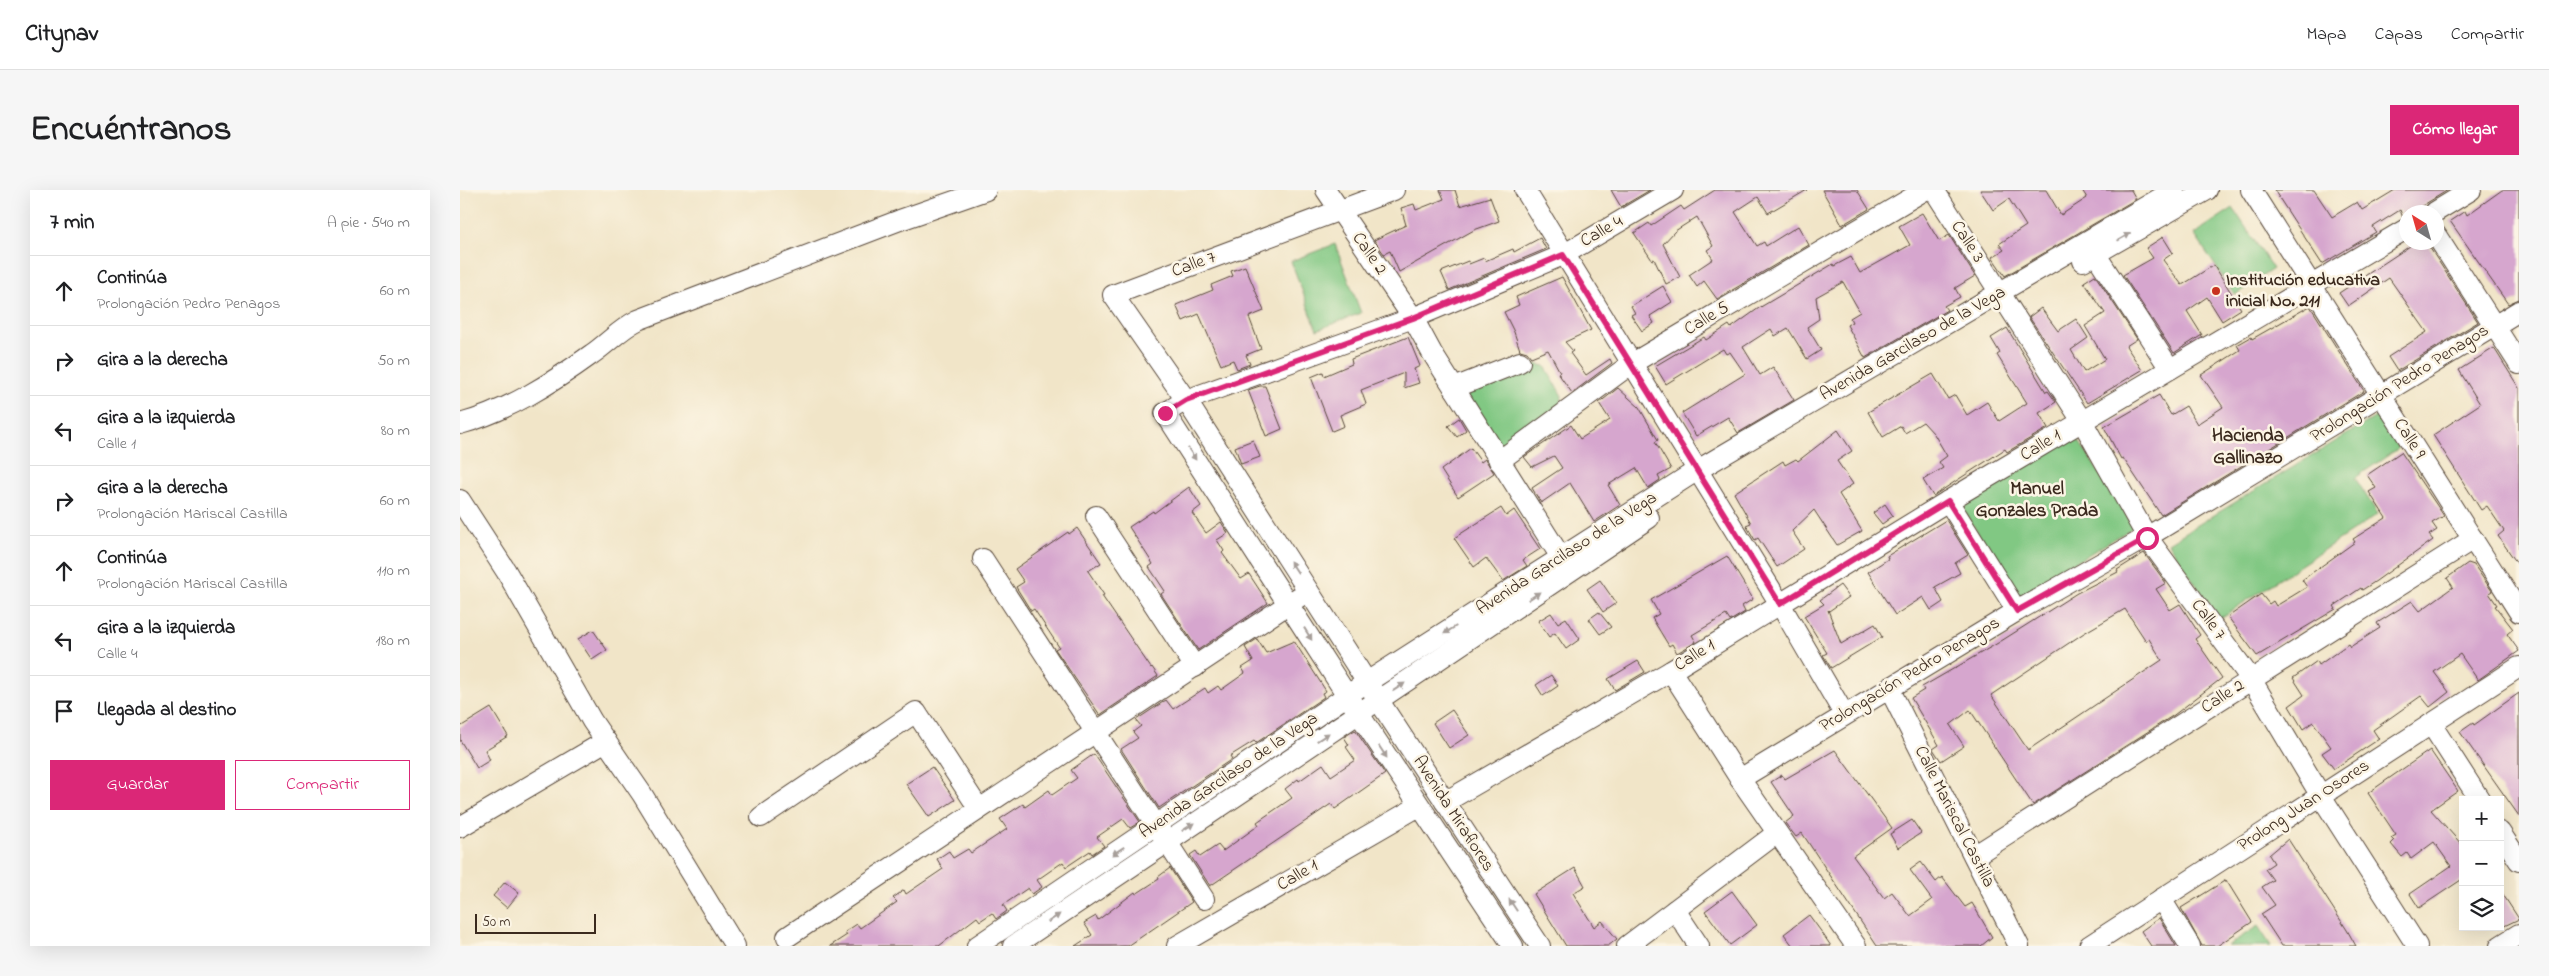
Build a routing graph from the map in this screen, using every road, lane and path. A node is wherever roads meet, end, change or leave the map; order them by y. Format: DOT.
graph roads {
  1 [pos="986,190"];
  2 [pos="1326,190"];
  3 [pos="1394,190"];
  4 [pos="1525,190"];
  5 [pos="1673,190"];
  6 [pos="1925,190"];
  7 [pos="1934,190"];
  8 [pos="2174,190"];
  9 [pos="2207,190"];
  10 [pos="2251,190"];
  11 [pos="2471,190"];
  12 [pos="2444,206"];
  13 [pos="1340,212"];
  14 [pos="2399,234"];
  15 [pos="2092,248"];
  16 [pos="2444,248"];
  17 [pos="1563,255"];
  18 [pos="2311,285"];
  19 [pos="2004,299"];
  20 [pos="2519,311"];
  21 [pos="1413,318"];
  22 [pos="2494,326"];
  23 [pos="1520,362"];
  24 [pos="1631,364"];
  25 [pos="2519,364"];
  26 [pos="2170,369"];
  27 [pos="1454,388"];
  28 [pos="2382,396"];
  29 [pos="1186,400"];
  30 [pos="1165,413"];
  31 [pos="2082,422"];
  32 [pos="460,424"];
  33 [pos="1499,461"];
  34 [pos="1700,476"];
  35 [pos="460,500"];
  36 [pos="1948,501"];
  37 [pos="1096,516"];
  38 [pos="2147,538"];
  39 [pos="2473,539"];
  40 [pos="983,559"];
  41 [pos="1566,566"];
  42 [pos="1309,590"];
  43 [pos="1288,603"];
  44 [pos="1780,604"];
  45 [pos="2017,611"];
  46 [pos="2519,612"];
  47 [pos="2519,666"];
  48 [pos="1195,667"];
  49 [pos="1671,671"];
  50 [pos="2251,679"];
  51 [pos="1367,682"];
  52 [pos="1889,688"];
  53 [pos="1347,696"];
  54 [pos="1379,701"];
  55 [pos="1358,714"];
  56 [pos="1844,714"];
  57 [pos="2430,724"];
  58 [pos="1096,732"];
  59 [pos="606,741"];
  60 [pos="1740,779"];
  61 [pos="2321,796"];
  62 [pos="2477,796"];
  63 [pos="1445,802"];
  64 [pos="1419,806"];
  65 [pos="979,809"];
  66 [pos="761,817"];
  67 [pos="460,827"];
  68 [pos="1777,833"];
  69 [pos="1160,834"];
  70 [pos="2504,838"];
  71 [pos="1974,856"];
  72 [pos="2519,861"];
  73 [pos="1204,899"];
  74 [pos="2161,899"];
  75 [pos="1675,910"];
  76 [pos="2519,934"];
  77 [pos="787,938"];
  78 [pos="735,946"];
  79 [pos="977,946"];
  80 [pos="1013,946"];
  81 [pos="1177,946"];
  82 [pos="1513,946"];
  83 [pos="1540,946"];
  84 [pos="1627,946"];
  85 [pos="1699,946"];
  86 [pos="1856,946"];
  87 [pos="2019,946"];
  88 [pos="2089,946"];
  89 [pos="2190,946"];
  90 [pos="2417,946"];
  91 [pos="2500,946"];
  1 -- 32 [label="street"];
  2 -- 13 [label="street, Calle 2"];
  3 -- 13 [label="street, Calle 7"];
  4 -- 17 [label="street"];
  5 -- 17 [label="street, Calle 4"];
  6 -- 24 [label="street, Calle 5"];
  7 -- 19 [label="street, Calle 3"];
  8 -- 15 [label="street, Avenida Garcilaso de la Vega"];
  15 -- 9 [label="street, Avenida Garcilaso de la Vega, one-way"];
  10 -- 18 [label="street, Calle 9"];
  11 -- 12 [label="street"];
  13 -- 21 [label="street, Calle 2"];
  13 -- 29 [label="street, Calle 7"];
  14 -- 18 [label="street, Calle 1"];
  15 -- 19 [label="street, Avenida Garcilaso de la Vega"];
  15 -- 26 [label="street"];
  16 -- 22 [label="street"];
  17 -- 21 [label="street, Calle 4"];
  17 -- 24 [label="street"];
  18 -- 26 [label="street, Calle 1"];
  18 -- 28 [label="street, Calle 9"];
  19 -- 31 [label="street, Calle 7"];
  19 -- 34 [label="street, Avenida Garcilaso de la Vega"];
  20 -- 22 [label="street, Prolongación Pedro Penagos"];
  21 -- 27 [label="street, Calle 2"];
  21 -- 29 [label="street, Calle 4"];
  22 -- 25 [label="street"];
  22 -- 28 [label="street, Prolongación Pedro Penagos"];
  23 -- 27 [label="street"];
  24 -- 33 [label="street, Calle 5"];
  24 -- 34 [label="street"];
  26 -- 31 [label="street, Calle 1"];
  27 -- 33 [label="street, Calle 2"];
  28 -- 38 [label="street, Prolongación Pedro Penagos"];
  28 -- 39 [label="street, Calle 9"];
  29 -- 30 [label="street, Calle 4"];
  42 -- 29 [label="street, Avenida Miraflores, one-way"];
  30 -- 43 [label="street, Avenida Miraflores, one-way"];
  31 -- 36 [label="street, Calle 1"];
  31 -- 38 [label="street, Calle 7"];
  33 -- 41 [label="street, Calle 2"];
  34 -- 41 [label="street, Avenida Garcilaso de la Vega"];
  34 -- 44 [label="street"];
  35 -- 59 [label="street"];
  36 -- 44 [label="street, Calle 1"];
  36 -- 45 [label="street"];
  37 -- 48 [label="street"];
  38 -- 45 [label="street, Prolongación Pedro Penagos"];
  38 -- 50 [label="street, Calle 7"];
  39 -- 46 [label="street, Calle 9"];
  39 -- 50 [label="street, Calle 2"];
  40 -- 58 [label="street"];
  41 -- 51 [label="street, Avenida Garcilaso de la Vega, one-way"];
  54 -- 41 [label="street, Avenida Garcilaso de la Vega, one-way"];
  42 -- 43 [label="street"];
  42 -- 51 [label="street, Avenida Miraflores"];
  43 -- 48 [label="street"];
  43 -- 53 [label="street, Avenida Miraflores, one-way"];
  44 -- 49 [label="street, Calle 1"];
  44 -- 56 [label="street"];
  45 -- 52 [label="street, Prolongación Pedro Penagos"];
  47 -- 57 [label="street, Prolong Juan Osores"];
  48 -- 58 [label="street"];
  49 -- 60 [label="street"];
  49 -- 63 [label="street, Calle 1"];
  50 -- 61 [label="street, Calle 7"];
  50 -- 71 [label="street, Calle 2"];
  51 -- 53 [label="street, Avenida Garcilaso de la Vega"];
  51 -- 54 [label="street, Avenida Miraflores"];
  52 -- 56 [label="street, Prolongación Pedro Penagos"];
  52 -- 71 [label="street, Calle Mariscal Castilla"];
  53 -- 55 [label="street, Avenida Miraflores"];
  53 -- 69 [label="street, Avenida Garcilaso de la Vega"];
  54 -- 55 [label="street, Avenida Garcilaso de la Vega"];
  54 -- 63 [label="street, Avenida Miraflores"];
  55 -- 64 [label="street, Avenida Miraflores, one-way"];
  69 -- 55 [label="street, Avenida Garcilaso de la Vega, one-way"];
  56 -- 60 [label="street, Prolongación Pedro Penagos"];
  57 -- 61 [label="street, Prolong Juan Osores"];
  57 -- 62 [label="street"];
  58 -- 65 [label="street"];
  58 -- 69 [label="street"];
  59 -- 67 [label="street"];
  59 -- 78 [label="street"];
  60 -- 68 [label="street"];
  61 -- 74 [label="street, Prolong Juan Osores"];
  61 -- 90 [label="street, Calle 7"];
  83 -- 63 [label="street, Avenida Miraflores, one-way"];
  64 -- 81 [label="street, Calle 1"];
  64 -- 82 [label="street, Avenida Miraflores"];
  65 -- 66 [label="street"];
  65 -- 77 [label="street"];
  68 -- 75 [label="street"];
  68 -- 86 [label="street"];
  69 -- 73 [label="street"];
  69 -- 79 [label="street, Avenida Garcilaso de la Vega, one-way"];
  80 -- 69 [label="street, one-way"];
  70 -- 72 [label="street"];
  71 -- 87 [label="street, Calle Mariscal Castilla"];
  74 -- 88 [label="street, Prolong Juan Osores"];
  74 -- 89 [label="street"];
  75 -- 84 [label="street"];
  75 -- 85 [label="street"];
  76 -- 91 [label="street"];
}
